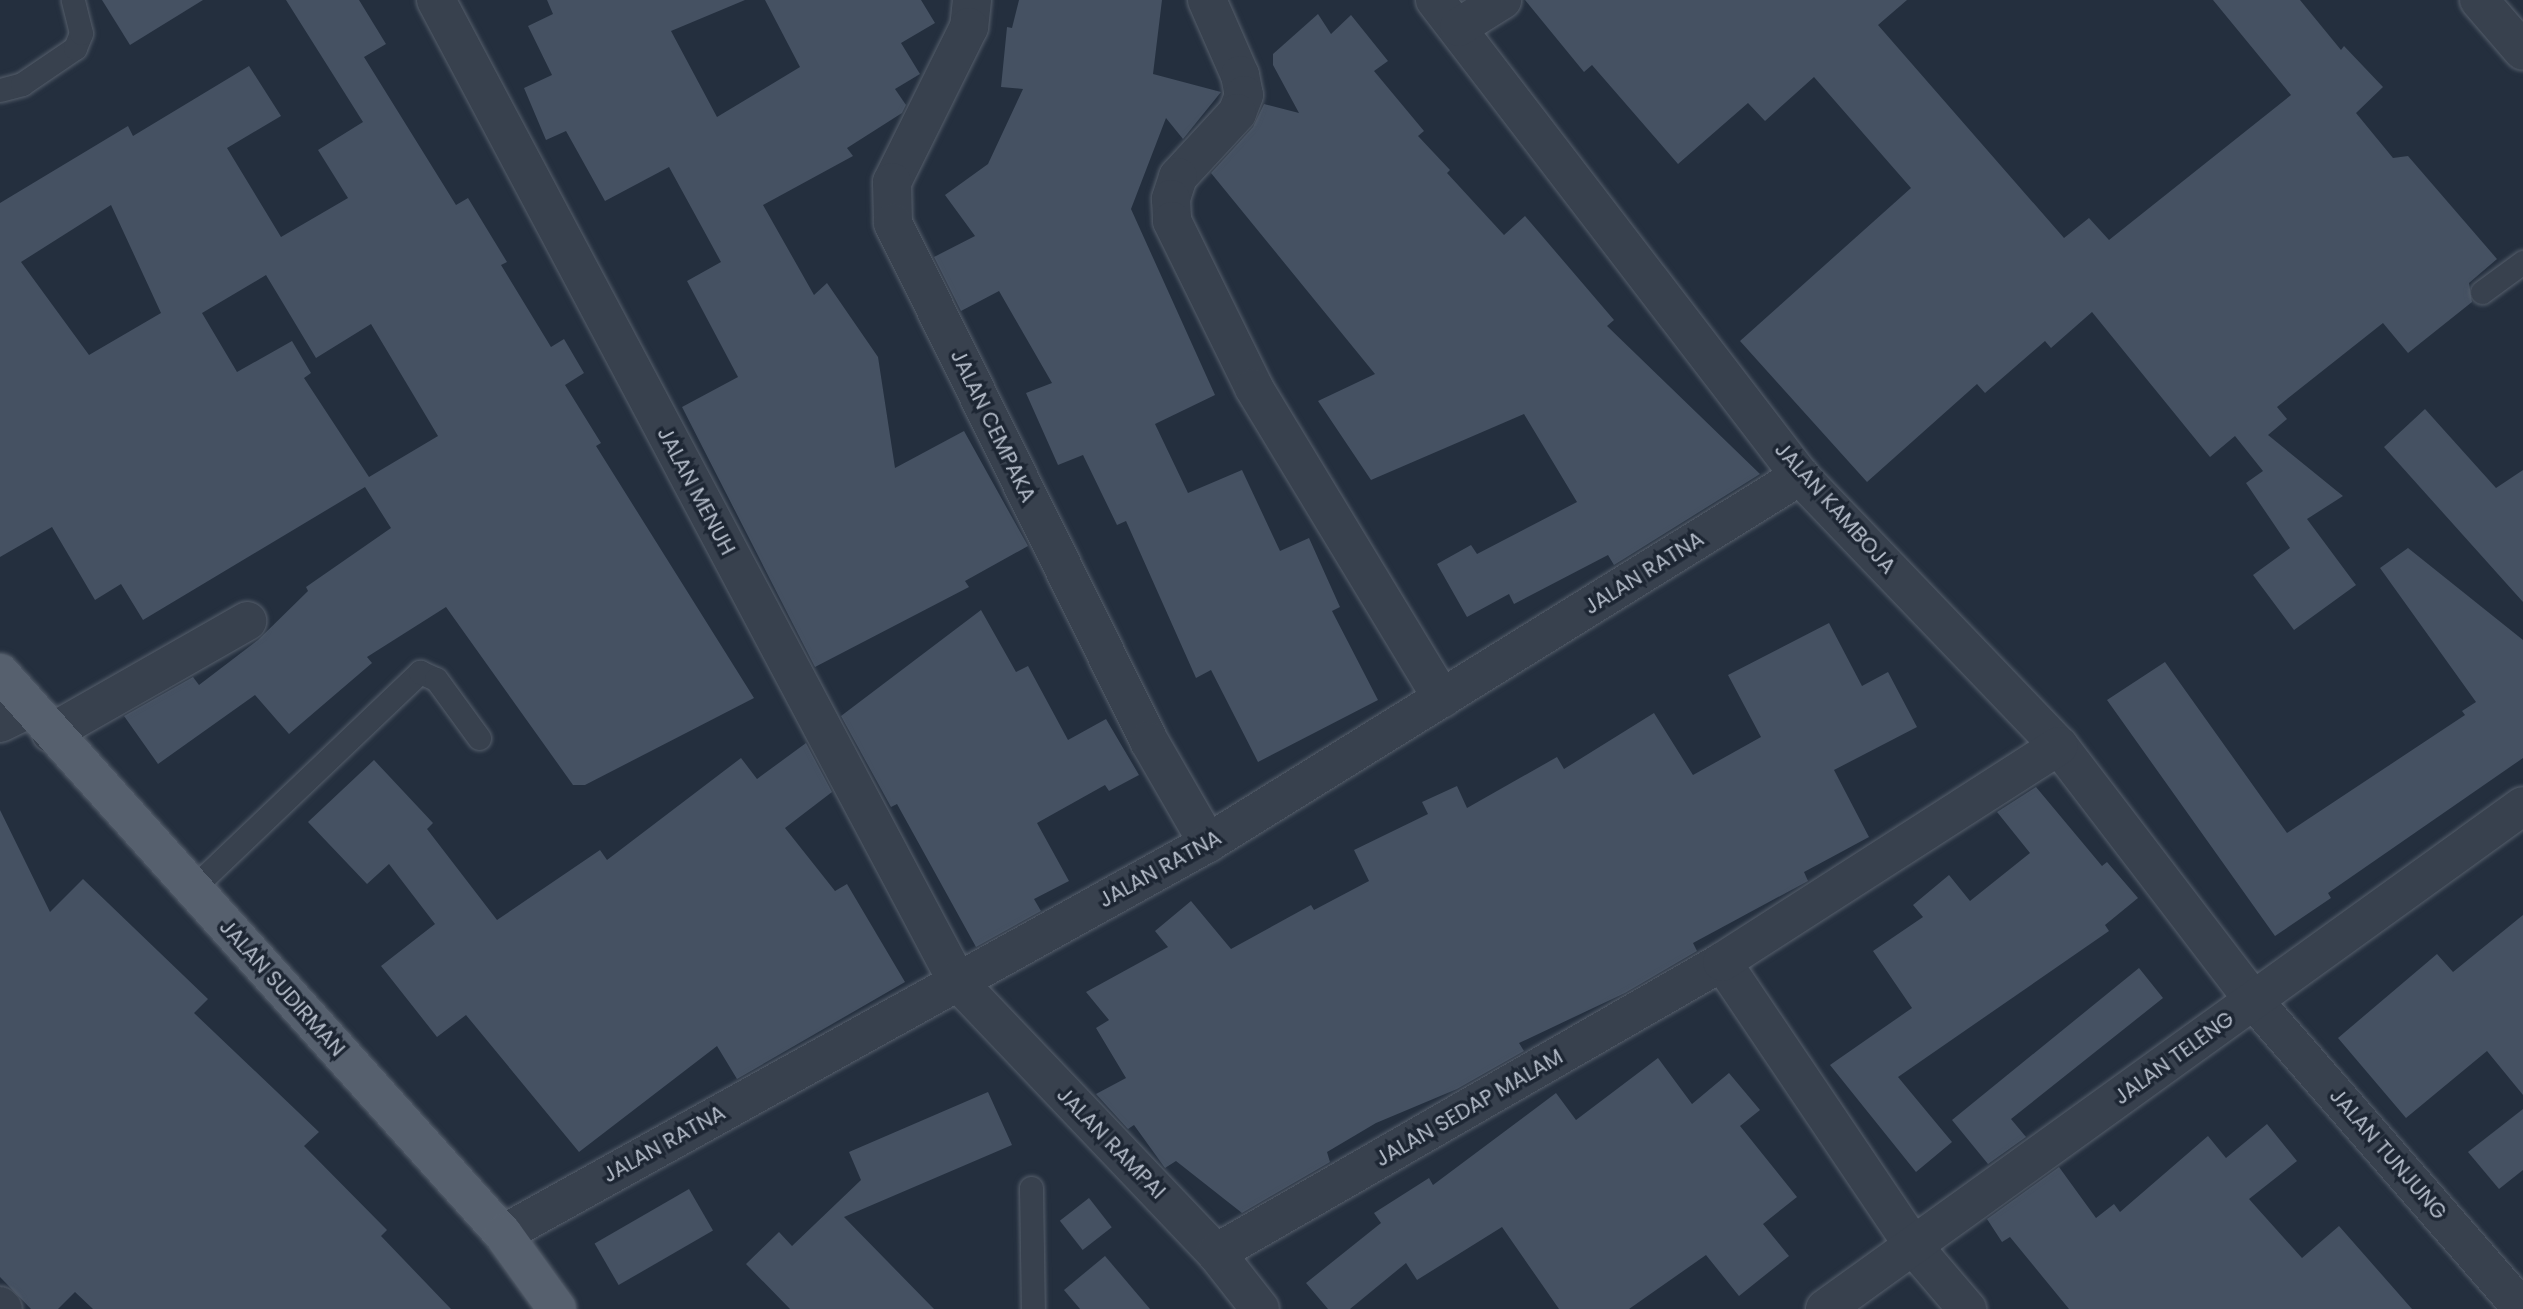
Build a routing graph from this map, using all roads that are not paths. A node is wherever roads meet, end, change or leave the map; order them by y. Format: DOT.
graph roads {
  1 [pos="73,0"];
  2 [pos="436,0"];
  3 [pos="972,0"];
  4 [pos="1207,0"];
  5 [pos="1502,0"];
  6 [pos="2479,0"];
  7 [pos="1447,13"];
  8 [pos="2523,51"];
  9 [pos="0,90"];
  10 [pos="2523,262"];
  11 [pos="2482,292"];
  12 [pos="1800,476"];
  13 [pos="247,621"];
  14 [pos="0,673"];
  15 [pos="1442,699"];
  16 [pos="26,722"];
  17 [pos="479,738"];
  18 [pos="2059,746"];
  19 [pos="2523,806"];
  20 [pos="1208,843"];
  21 [pos="192,889"];
  22 [pos="1722,962"];
  23 [pos="957,981"];
  24 [pos="2253,1000"];
  25 [pos="1031,1188"];
  26 [pos="503,1234"];
  27 [pos="1914,1247"];
  28 [pos="1216,1254"];
  29 [pos="557,1309"];
  30 [pos="1033,1309"];
  31 [pos="1260,1309"];
  32 [pos="1825,1309"];
  33 [pos="1967,1309"];
  34 [pos="2523,1309"];
  1 -- 9 [label="lane"];
  2 -- 23 [label="street, JALAN MENUH"];
  3 -- 20 [label="street, JALAN CEMPAKA"];
  4 -- 15 [label="street"];
  5 -- 7 [label="street"];
  6 -- 8 [label="street"];
  7 -- 12 [label="street, JALAN KAMBOJA"];
  10 -- 11 [label="lane"];
  12 -- 15 [label="street, JALAN RATNA"];
  12 -- 18 [label="street, JALAN KAMBOJA"];
  13 -- 16 [label="street"];
  14 -- 16 [label="main road, JALAN SUDIRMAN"];
  15 -- 20 [label="street, JALAN RATNA"];
  16 -- 21 [label="main road, JALAN SUDIRMAN"];
  17 -- 21 [label="lane"];
  18 -- 22 [label="street, JALAN SEDAP MALAM"];
  18 -- 24 [label="street, JALAN KAMBOJA"];
  19 -- 24 [label="street, JALAN TELENG"];
  20 -- 23 [label="street, JALAN RATNA"];
  21 -- 26 [label="main road, JALAN SUDIRMAN"];
  22 -- 27 [label="street"];
  22 -- 28 [label="street, JALAN SEDAP MALAM"];
  23 -- 26 [label="street, JALAN RATNA"];
  23 -- 28 [label="street, JALAN RAMPAI"];
  24 -- 27 [label="street, JALAN TELENG"];
  24 -- 34 [label="street, JALAN TUNJUNG"];
  25 -- 30 [label="lane"];
  26 -- 29 [label="main road, JALAN SUDIRMAN"];
  27 -- 32 [label="street, JALAN TELENG"];
  27 -- 33 [label="street"];
  28 -- 31 [label="street, JALAN RAMPAI"];
}
